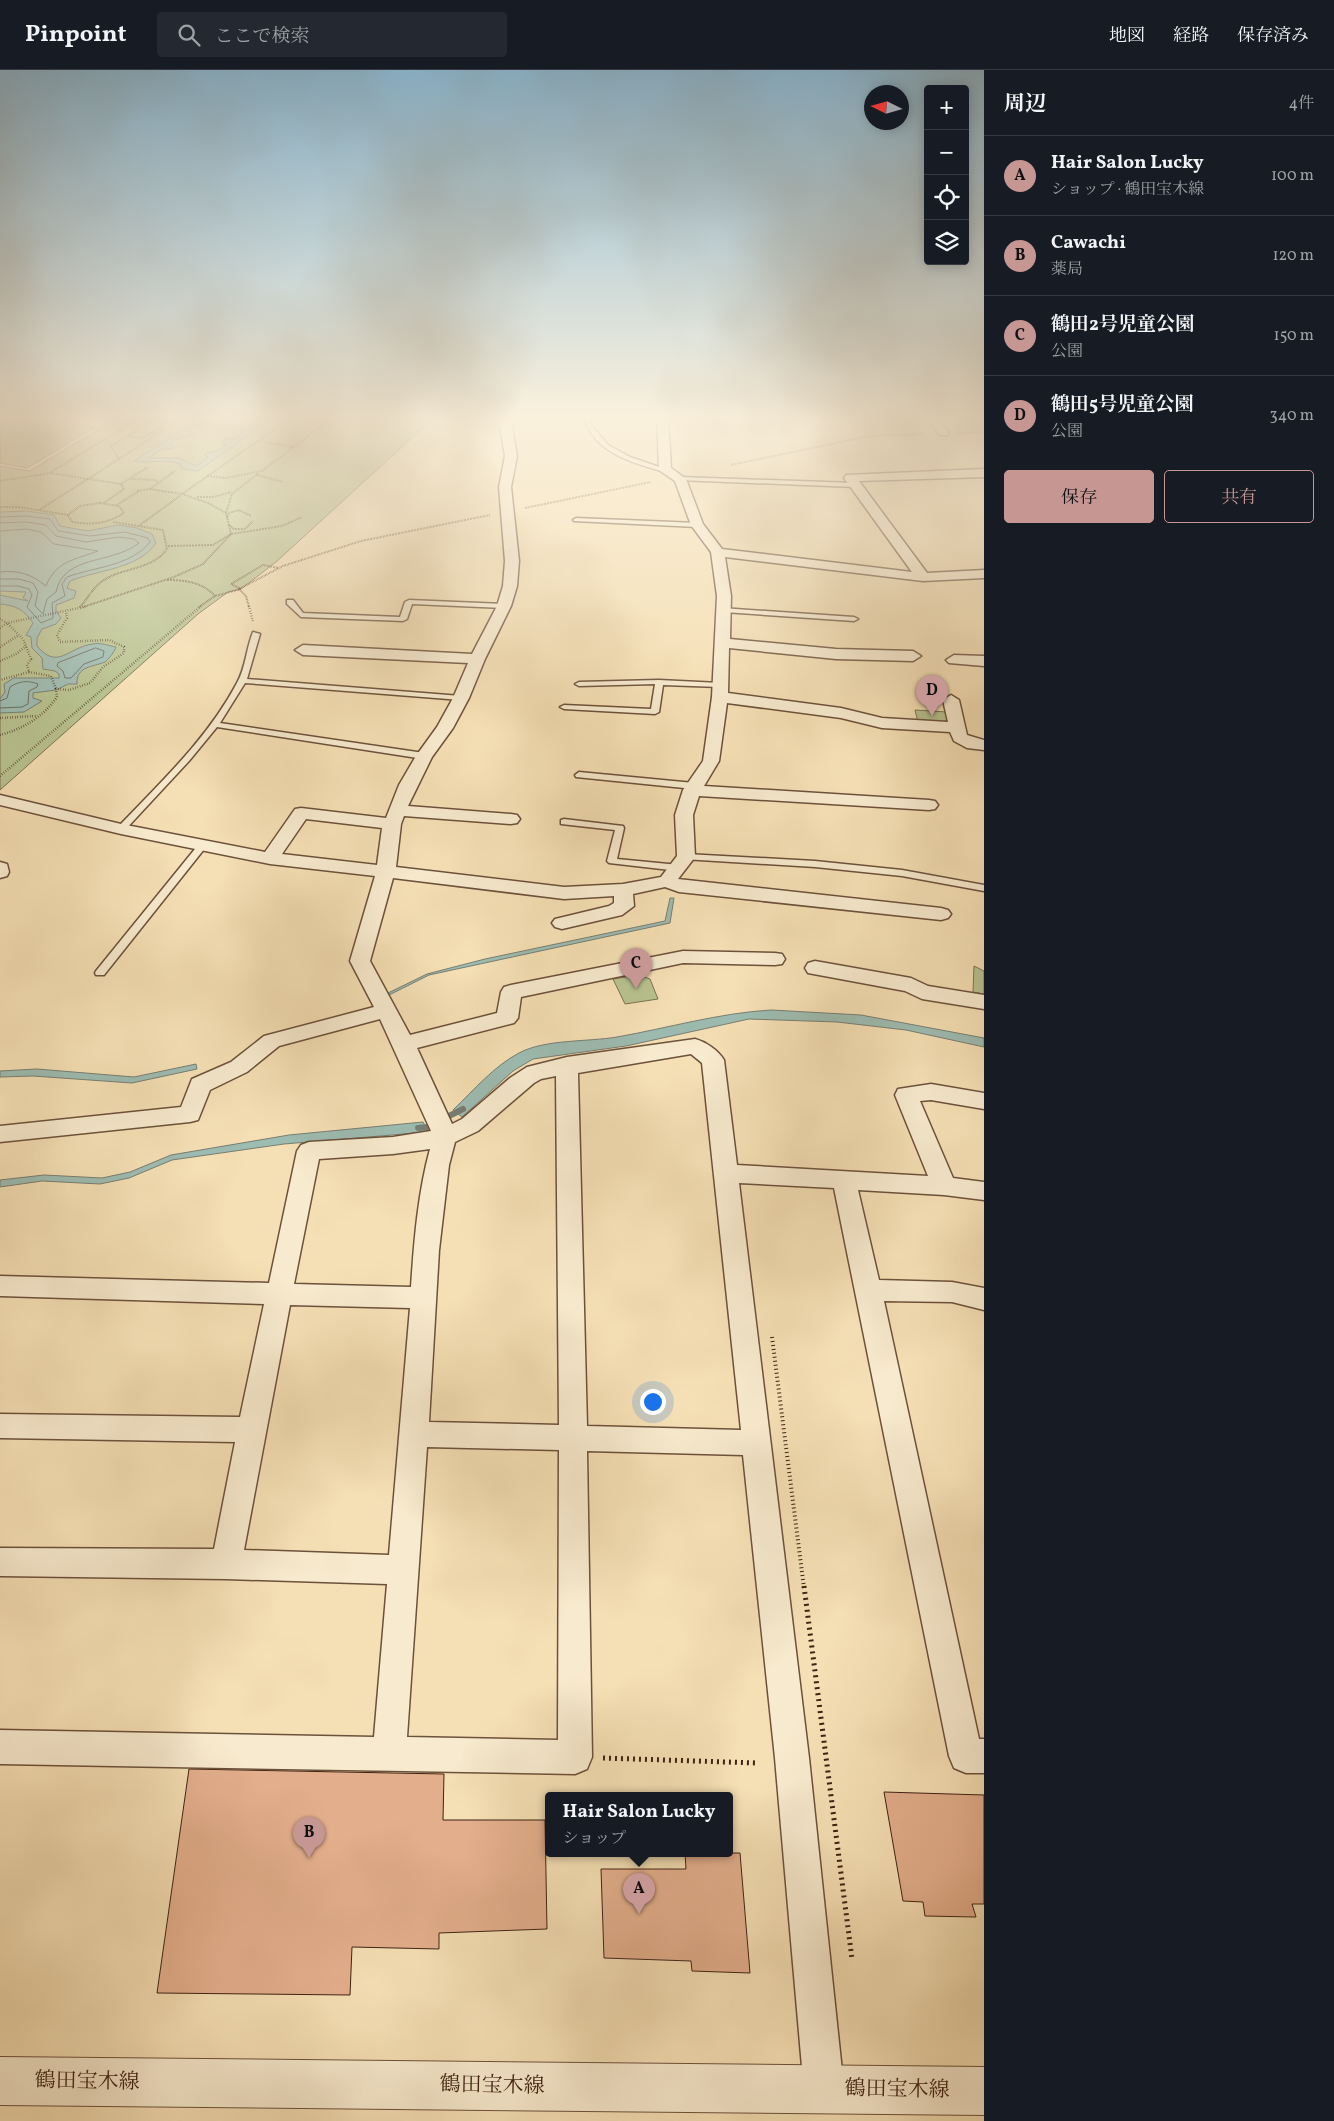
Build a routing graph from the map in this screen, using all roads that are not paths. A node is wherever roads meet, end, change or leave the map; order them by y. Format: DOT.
graph roads {
  1 [pos="506,511"];
  2 [pos="690,511"];
  3 [pos="874,511"];
  4 [pos="576,520"];
  5 [pos="697,526"];
  6 [pos="718,552"];
  7 [pos="984,574"];
  8 [pos="923,577"];
  9 [pos="290,602"];
  10 [pos="504,606"];
  11 [pos="724,610"];
  12 [pos="854,619"];
  13 [pos="256,634"];
  14 [pos="722,643"];
  15 [pos="303,650"];
  16 [pos="913,656"];
  17 [pos="476,659"];
  18 [pos="954,660"];
  19 [pos="984,661"];
  20 [pos="242,681"];
  21 [pos="659,682"];
  22 [pos="579,684"];
  23 [pos="720,691"];
  24 [pos="461,698"];
  25 [pos="950,700"];
  26 [pos="564,708"];
  27 [pos="214,724"];
  28 [pos="957,727"];
  29 [pos="984,745"];
  30 [pos="424,756"];
  31 [pos="579,775"];
  32 [pos="693,788"];
  33 [pos="0,800"];
  34 [pos="929,805"];
  35 [pos="395,817"];
  36 [pos="511,819"];
  37 [pos="564,822"];
  38 [pos="121,829"];
  39 [pos="202,846"];
  40 [pos="270,858"];
  41 [pos="678,869"];
  42 [pos="386,871"];
  43 [pos="984,888"];
  44 [pos="623,890"];
  45 [pos="940,914"];
  46 [pos="562,923"];
  47 [pos="775,959"];
  48 [pos="814,968"];
  49 [pos="100,973"];
  50 [pos="984,1002"];
  51 [pos="385,1011"];
  52 [pos="404,1044"];
  53 [pos="567,1065"];
  54 [pos="984,1101"];
  55 [pos="440,1125"];
  56 [pos="0,1134"];
  57 [pos="727,1173"];
  58 [pos="844,1180"];
  59 [pos="944,1186"];
  60 [pos="984,1191"];
  61 [pos="0,1286"];
  62 [pos="869,1290"];
  63 [pos="281,1295"];
  64 [pos="424,1298"];
  65 [pos="984,1299"];
  66 [pos="0,1426"];
  67 [pos="251,1430"];
  68 [pos="414,1434"];
  69 [pos="573,1438"];
  70 [pos="756,1442"];
  71 [pos="0,1562"];
  72 [pos="226,1564"];
  73 [pos="403,1570"];
  74 [pos="0,1747"];
  75 [pos="389,1754"];
  76 [pos="984,1756"];
  77 [pos="0,2081"];
  78 [pos="824,2090"];
  79 [pos="984,2091"];
  1 -- 10 [label="street"];
  2 -- 5 [label="street"];
  3 -- 8 [label="street"];
  4 -- 5 [label="lane"];
  5 -- 6 [label="street"];
  6 -- 8 [label="street"];
  6 -- 11 [label="street"];
  7 -- 8 [label="street"];
  9 -- 10 [label="lane"];
  10 -- 17 [label="street"];
  11 -- 12 [label="lane"];
  11 -- 14 [label="street"];
  13 -- 20 [label="lane"];
  14 -- 16 [label="street"];
  14 -- 23 [label="street"];
  15 -- 17 [label="street"];
  17 -- 24 [label="street"];
  18 -- 19 [label="street"];
  20 -- 24 [label="lane"];
  20 -- 27 [label="lane"];
  21 -- 22 [label="lane"];
  21 -- 23 [label="lane"];
  21 -- 26 [label="lane"];
  23 -- 28 [label="street"];
  23 -- 32 [label="street"];
  24 -- 30 [label="street"];
  25 -- 28 [label="street"];
  27 -- 30 [label="lane"];
  27 -- 38 [label="lane"];
  28 -- 29 [label="street"];
  30 -- 35 [label="street"];
  31 -- 32 [label="lane"];
  32 -- 34 [label="street"];
  32 -- 41 [label="street"];
  33 -- 38 [label="street"];
  35 -- 36 [label="street"];
  35 -- 40 [label="street"];
  35 -- 42 [label="street"];
  37 -- 41 [label="lane"];
  38 -- 39 [label="street"];
  39 -- 40 [label="street"];
  39 -- 49 [label="lane"];
  40 -- 42 [label="street"];
  41 -- 43 [label="lane"];
  41 -- 44 [label="street"];
  41 -- 45 [label="street"];
  42 -- 44 [label="street"];
  42 -- 51 [label="street"];
  44 -- 46 [label="street"];
  47 -- 52 [label="street"];
  48 -- 50 [label="street"];
  51 -- 52 [label="street"];
  51 -- 56 [label="street"];
  52 -- 55 [label="street"];
  53 -- 55 [label="street"];
  53 -- 57 [label="street"];
  53 -- 69 [label="street"];
  54 -- 59 [label="street"];
  55 -- 63 [label="street"];
  55 -- 64 [label="street"];
  57 -- 58 [label="street"];
  57 -- 70 [label="street"];
  58 -- 59 [label="street"];
  58 -- 62 [label="street"];
  59 -- 60 [label="street"];
  61 -- 63 [label="street"];
  62 -- 65 [label="street"];
  62 -- 76 [label="street"];
  63 -- 64 [label="street"];
  63 -- 67 [label="street"];
  64 -- 68 [label="street"];
  66 -- 67 [label="street"];
  67 -- 72 [label="street"];
  68 -- 69 [label="street"];
  68 -- 73 [label="street"];
  69 -- 70 [label="street"];
  69 -- 75 [label="street"];
  70 -- 78 [label="street"];
  71 -- 72 [label="street"];
  72 -- 73 [label="street"];
  73 -- 75 [label="street"];
  74 -- 75 [label="street"];
  77 -- 78 [label="street, 鶴田宝木線"];
  78 -- 79 [label="street, 鶴田宝木線"];
}
